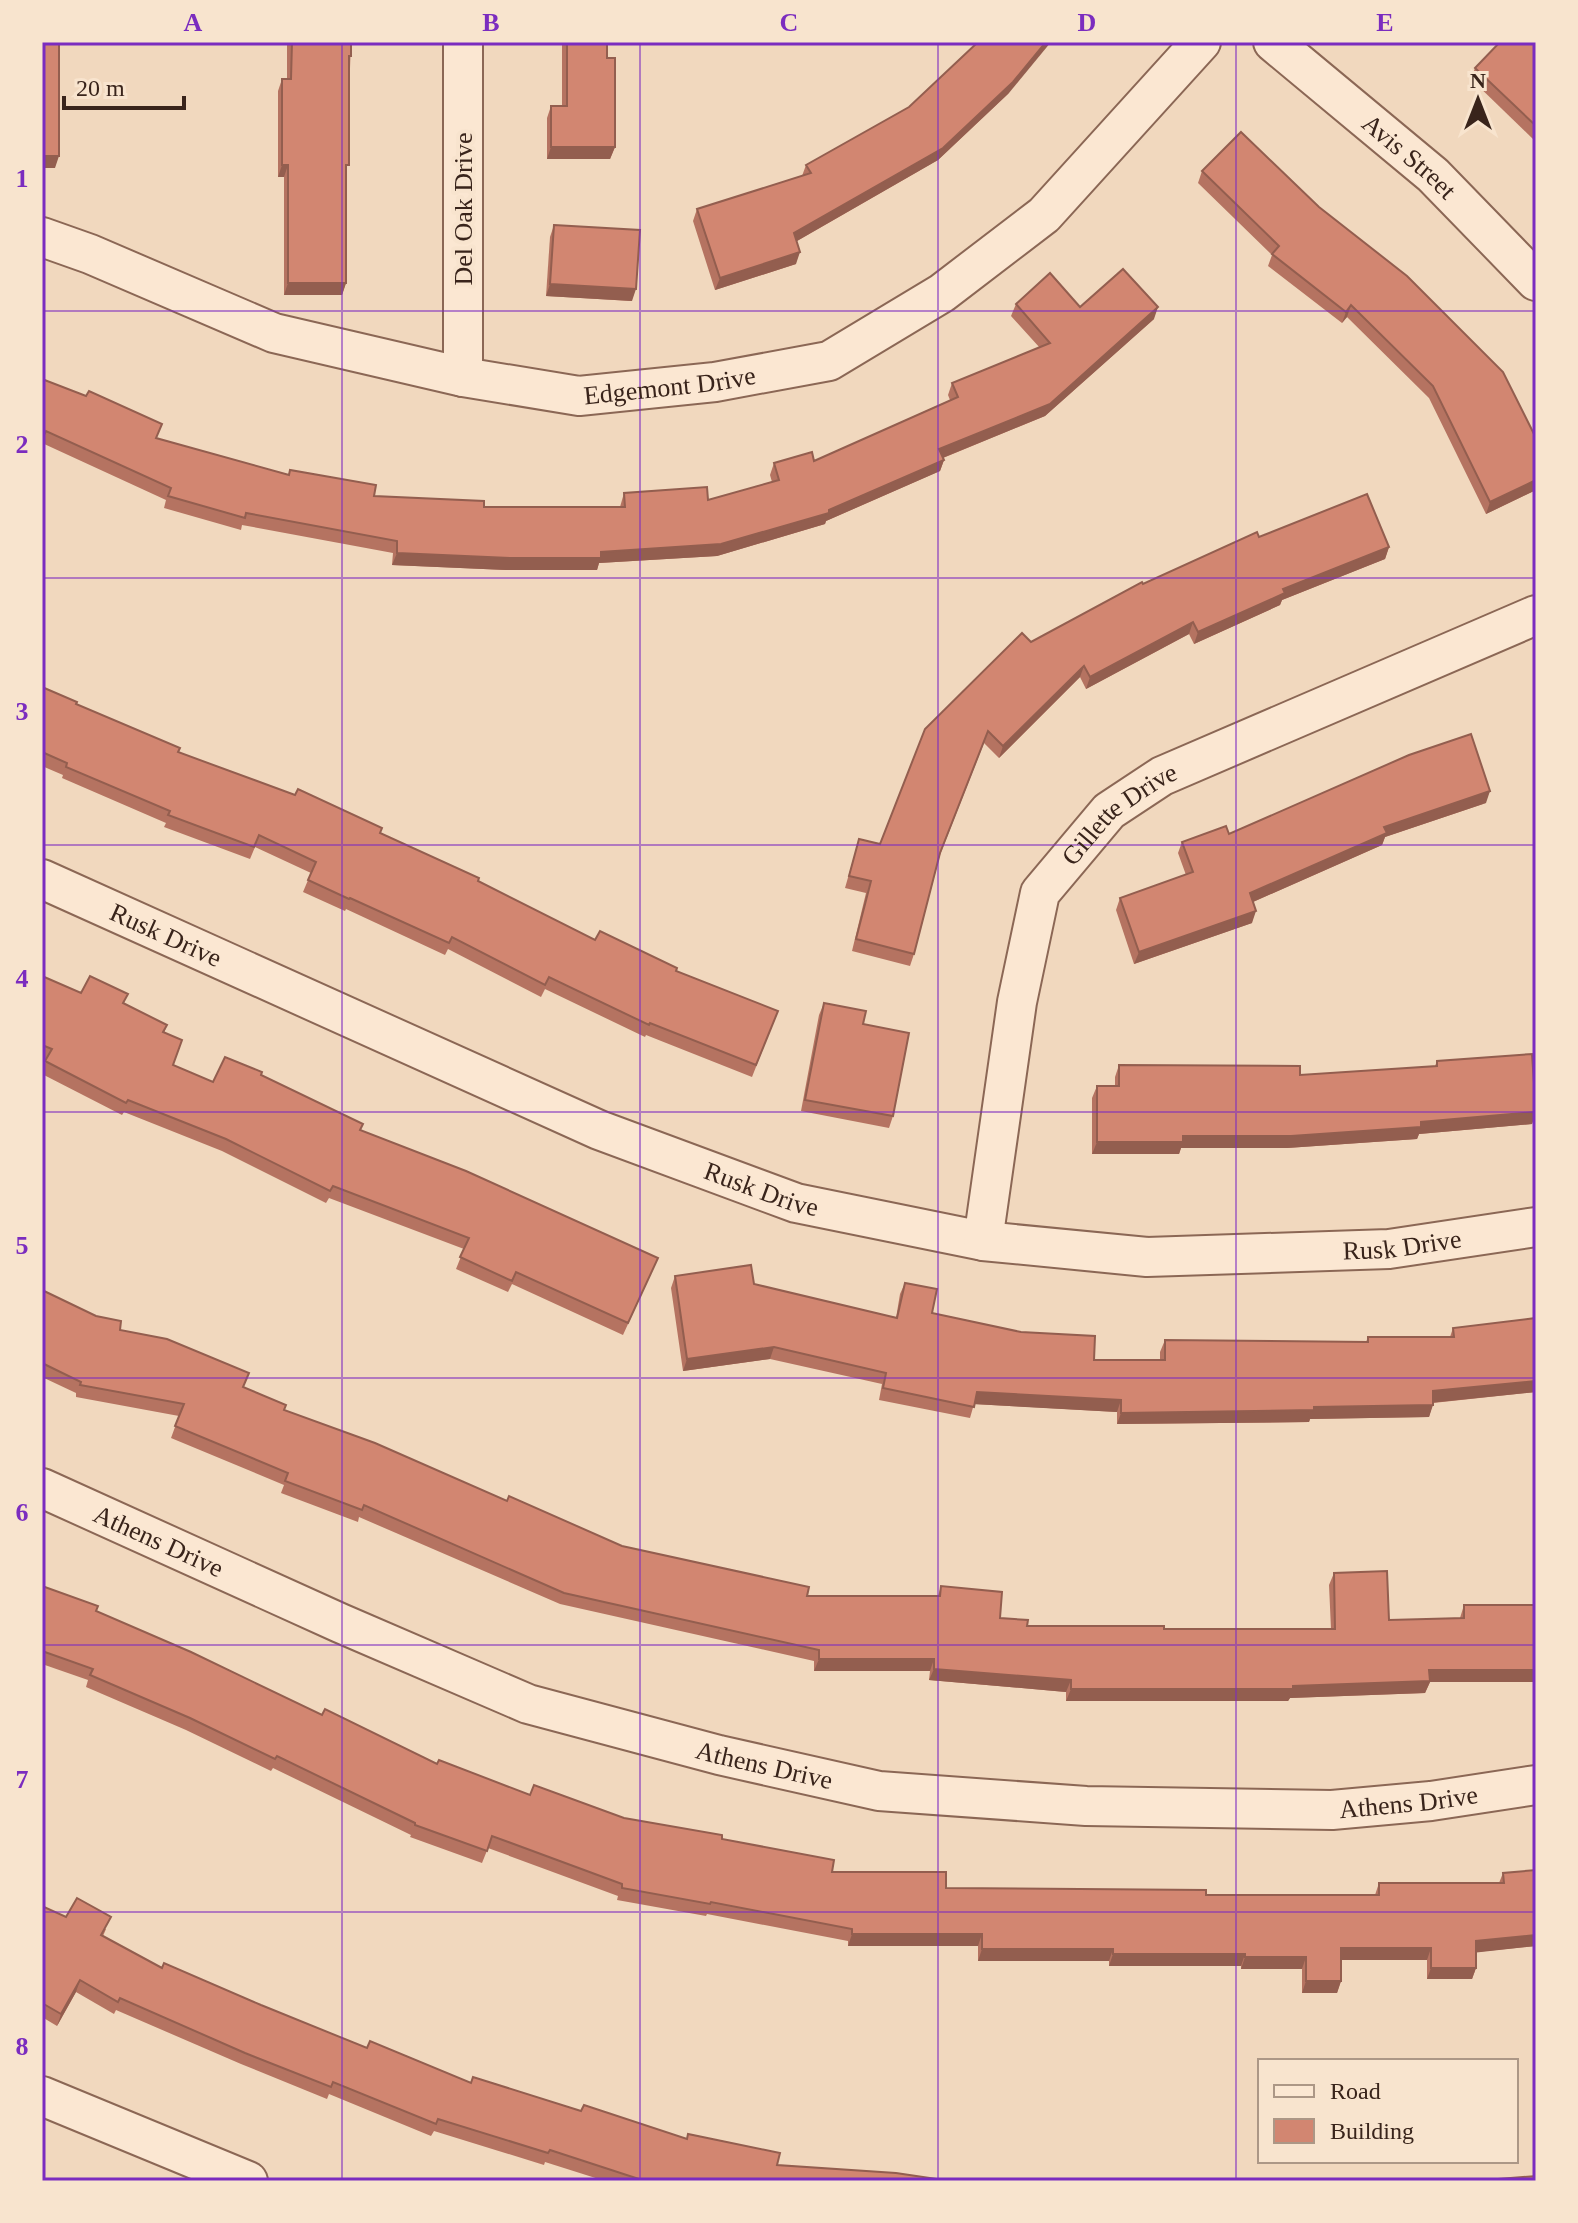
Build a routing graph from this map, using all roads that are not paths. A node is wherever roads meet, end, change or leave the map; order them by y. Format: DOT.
graph roads {
  1 [pos="463,42"];
  2 [pos="1201,42"];
  3 [pos="1273,42"];
  4 [pos="42,237"];
  5 [pos="1536,281"];
  6 [pos="463,377"];
  7 [pos="1536,615"];
  8 [pos="42,879"];
  9 [pos="1536,1227"];
  10 [pos="983,1241"];
  11 [pos="42,1488"];
  12 [pos="1536,1785"];
  13 [pos="43,2099"];
  14 [pos="248,2181"];
  1 -- 6 [label="street, Del Oak Drive"];
  2 -- 6 [label="street, Edgemont Drive"];
  3 -- 5 [label="street, Avis Street"];
  4 -- 6 [label="street, Edgemont Drive"];
  7 -- 10 [label="street, Gillette Drive"];
  8 -- 10 [label="street, Rusk Drive"];
  9 -- 10 [label="street, Rusk Drive"];
  11 -- 12 [label="street, Athens Drive"];
  13 -- 14 [label="street"];
}
